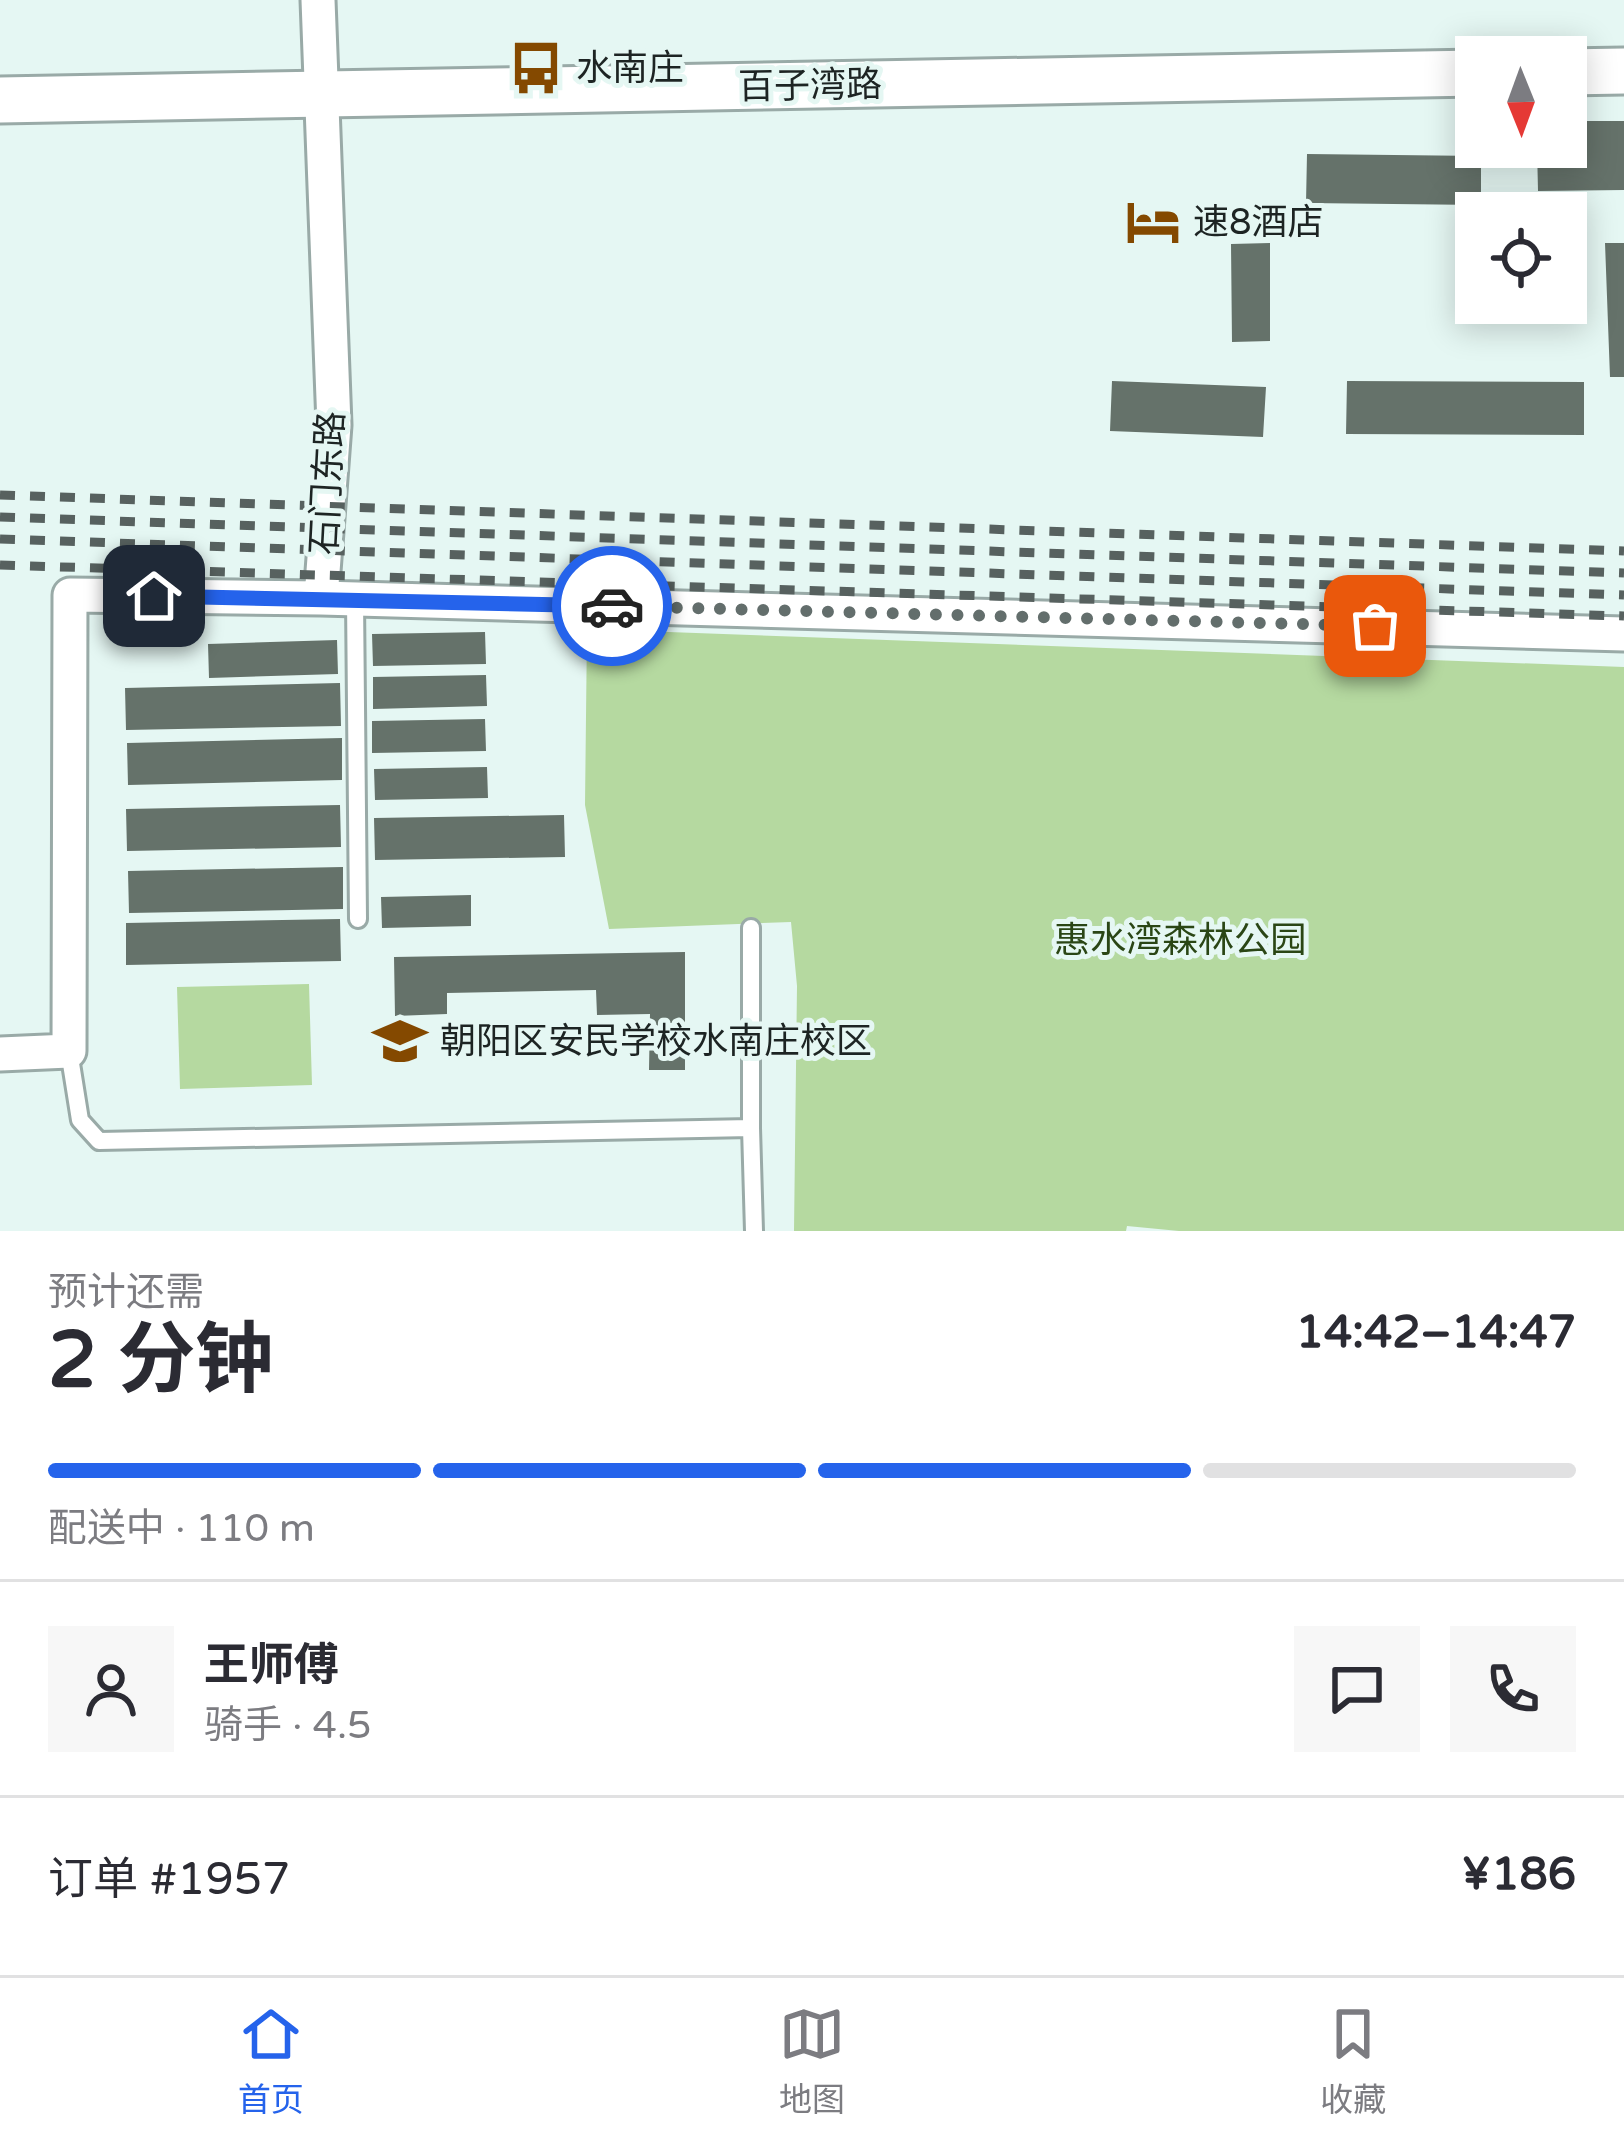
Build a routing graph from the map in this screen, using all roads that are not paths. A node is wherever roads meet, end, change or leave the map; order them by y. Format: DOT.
graph roads {
  1 [pos="318,0"];
  2 [pos="1624,70"];
  3 [pos="1587,71"];
  4 [pos="1455,74"];
  5 [pos="320,96"];
  6 [pos="0,100"];
  7 [pos="338,599"];
  8 [pos="1624,634"];
  9 [pos="358,919"];
  10 [pos="751,928"];
  11 [pos="69,1051"];
  12 [pos="0,1054"];
  13 [pos="752,1129"];
  14 [pos="754,1231"];
  1 -- 5 [label="street, 石门东路"];
  2 -- 3 [label="street"];
  4 -- 5 [label="street, 百子湾路"];
  5 -- 6 [label="street, 百子湾路"];
  5 -- 7 [label="street, 石门东路"];
  7 -- 8 [label="street, 石门东路"];
  7 -- 9 [label="lane"];
  7 -- 11 [label="street"];
  10 -- 13 [label="lane"];
  11 -- 12 [label="street"];
  11 -- 13 [label="lane"];
  13 -- 14 [label="lane"];
}
